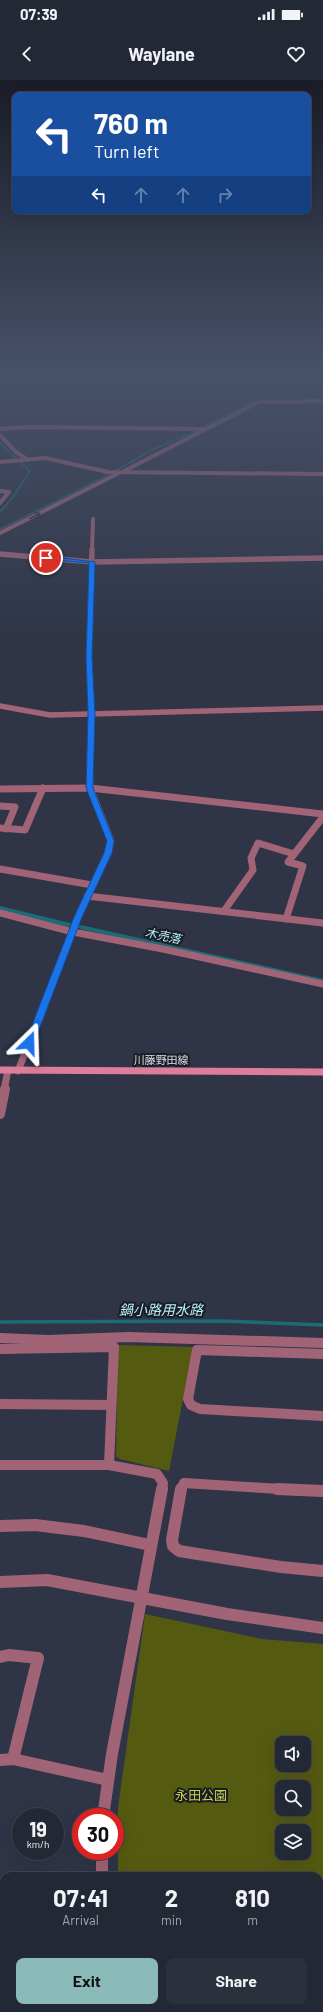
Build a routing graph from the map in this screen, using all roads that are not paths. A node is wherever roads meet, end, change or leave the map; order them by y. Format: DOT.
graph roads {
  1 [pos="66,462"];
  2 [pos="140,462"];
  3 [pos="120,472"];
  4 [pos="323,474"];
  5 [pos="0,491"];
  6 [pos="0,503"];
  7 [pos="93,519"];
  8 [pos="0,533"];
  9 [pos="0,554"];
  10 [pos="323,558"];
  11 [pos="92,562"];
  12 [pos="0,706"];
  13 [pos="323,708"];
  14 [pos="91,713"];
  15 [pos="43,788"];
  16 [pos="90,788"];
  17 [pos="0,789"];
  18 [pos="0,806"];
  19 [pos="323,814"];
  20 [pos="323,818"];
  21 [pos="3,828"];
  22 [pos="294,854"];
  23 [pos="0,869"];
  24 [pos="92,885"];
  25 [pos="87,896"];
  26 [pos="224,911"];
  27 [pos="0,913"];
  28 [pos="286,919"];
  29 [pos="323,923"];
  30 [pos="73,932"];
  31 [pos="323,984"];
  32 [pos="4,1070"];
  33 [pos="18,1071"];
  34 [pos="323,1072"];
  35 [pos="0,1114"];
  36 [pos="0,1338"];
  37 [pos="323,1343"];
  38 [pos="0,1349"];
  39 [pos="323,1354"];
  40 [pos="0,1404"];
  41 [pos="111,1405"];
  42 [pos="323,1416"];
  43 [pos="0,1465"];
  44 [pos="109,1465"];
  45 [pos="323,1491"];
  46 [pos="0,1526"];
  47 [pos="150,1545"];
  48 [pos="323,1571"];
  49 [pos="0,1582"];
  50 [pos="141,1598"];
  51 [pos="323,1628"];
  52 [pos="0,1657"];
  53 [pos="6,1759"];
  54 [pos="108,1780"];
  55 [pos="104,1808"];
  56 [pos="102,1860"];
  57 [pos="102,1872"];
  1 -- 3 [label="street"];
  2 -- 3 [label="street"];
  3 -- 4 [label="street"];
  8 -- 3 [label="street, one-way"];
  5 -- 6 [label="street"];
  7 -- 11 [label="street"];
  9 -- 11 [label="street"];
  10 -- 11 [label="street"];
  11 -- 14 [label="street"];
  12 -- 14 [label="street"];
  13 -- 14 [label="street"];
  14 -- 16 [label="street"];
  15 -- 16 [label="street"];
  15 -- 17 [label="street"];
  15 -- 21 [label="street"];
  16 -- 19 [label="street"];
  16 -- 24 [label="street"];
  18 -- 21 [label="street"];
  20 -- 22 [label="street"];
  22 -- 26 [label="street"];
  22 -- 28 [label="street"];
  23 -- 24 [label="street"];
  24 -- 25 [label="street"];
  25 -- 26 [label="street"];
  25 -- 30 [label="street"];
  26 -- 28 [label="street"];
  27 -- 30 [label="street"];
  28 -- 29 [label="street"];
  30 -- 31 [label="street"];
  30 -- 33 [label="street"];
  32 -- 33 [label="main road, 川藤野田線"];
  32 -- 35 [label="street"];
  33 -- 34 [label="main road, 川藤野田線"];
  36 -- 37 [label="street"];
  38 -- 41 [label="street"];
  39 -- 42 [label="street"];
  40 -- 41 [label="street"];
  41 -- 44 [label="street"];
  43 -- 44 [label="street"];
  44 -- 47 [label="street"];
  45 -- 48 [label="street"];
  46 -- 47 [label="street"];
  47 -- 50 [label="street"];
  49 -- 50 [label="street"];
  50 -- 51 [label="street"];
  50 -- 54 [label="street"];
  52 -- 53 [label="street"];
  53 -- 54 [label="street"];
  54 -- 55 [label="street"];
  56 -- 57 [label="street"];
}
